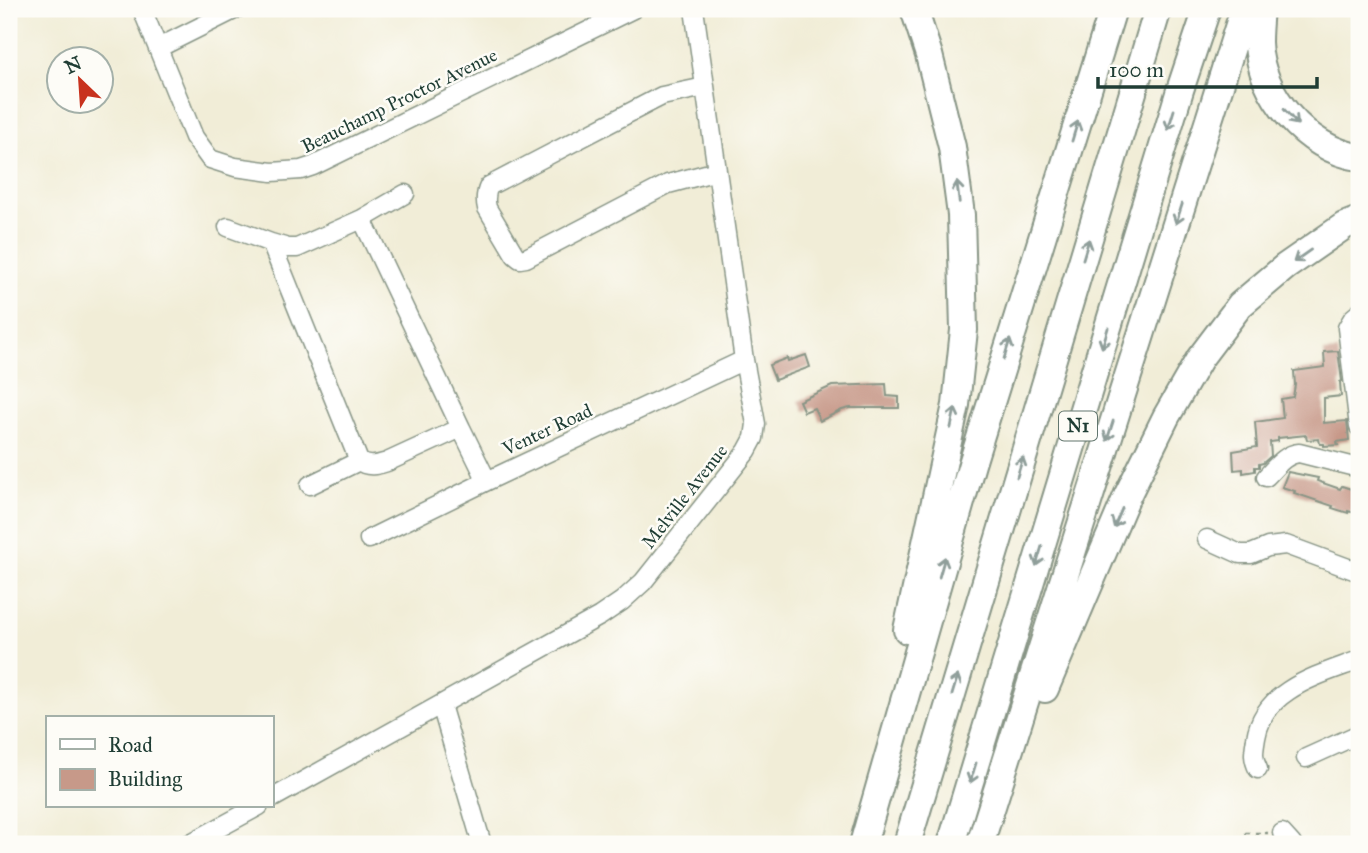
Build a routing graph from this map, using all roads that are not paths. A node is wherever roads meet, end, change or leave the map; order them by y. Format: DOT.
graph roads {
  1 [pos="142,9"];
  2 [pos="236,9"];
  3 [pos="634,9"];
  4 [pos="694,9"];
  5 [pos="914,9"];
  6 [pos="1113,9"];
  7 [pos="1158,9"];
  8 [pos="1207,9"];
  9 [pos="1244,9"];
  10 [pos="1260,9"];
  11 [pos="158,48"];
  12 [pos="705,87"];
  13 [pos="1359,157"];
  14 [pos="717,171"];
  15 [pos="405,194"];
  16 [pos="362,219"];
  17 [pos="1359,220"];
  18 [pos="228,227"];
  19 [pos="271,243"];
  20 [pos="1359,313"];
  21 [pos="744,360"];
  22 [pos="1359,419"];
  23 [pos="461,428"];
  24 [pos="359,461"];
  25 [pos="1359,468"];
  26 [pos="1266,477"];
  27 [pos="487,481"];
  28 [pos="310,485"];
  29 [pos="369,539"];
  30 [pos="1207,539"];
  31 [pos="1359,572"];
  32 [pos="1359,660"];
  33 [pos="441,705"];
  34 [pos="1359,734"];
  35 [pos="1306,758"];
  36 [pos="1258,769"];
  37 [pos="273,798"];
  38 [pos="254,808"];
  39 [pos="983,835"];
  40 [pos="189,844"];
  41 [pos="482,844"];
  42 [pos="862,844"];
  43 [pos="907,844"];
  44 [pos="951,844"];
  1 -- 11 [label="street, Beauchamp Proctor Avenue"];
  2 -- 11 [label="street"];
  3 -- 11 [label="street, Beauchamp Proctor Avenue"];
  4 -- 12 [label="street, Melville Avenue"];
  42 -- 5 [label="highway, one-way"];
  42 -- 6 [label="highway, one-way"];
  43 -- 7 [label="highway, N1, one-way"];
  8 -- 44 [label="highway, N1, one-way"];
  9 -- 39 [label="highway, one-way"];
  10 -- 13 [label="highway, one-way"];
  12 -- 14 [label="street, Melville Avenue"];
  12 -- 14 [label="street"];
  14 -- 21 [label="street, Melville Avenue"];
  15 -- 16 [label="street"];
  16 -- 19 [label="street"];
  16 -- 23 [label="street"];
  17 -- 39 [label="highway, one-way"];
  18 -- 19 [label="street"];
  19 -- 24 [label="street"];
  20 -- 22 [label="street"];
  21 -- 27 [label="street, Venter Road"];
  21 -- 33 [label="street, Melville Avenue"];
  23 -- 24 [label="street"];
  23 -- 27 [label="street"];
  24 -- 28 [label="street"];
  25 -- 26 [label="street"];
  27 -- 29 [label="street, Venter Road"];
  30 -- 31 [label="street"];
  32 -- 36 [label="street"];
  33 -- 37 [label="street, Melville Avenue"];
  33 -- 41 [label="street"];
  34 -- 35 [label="street"];
  38 -- 40 [label="street"];
}
